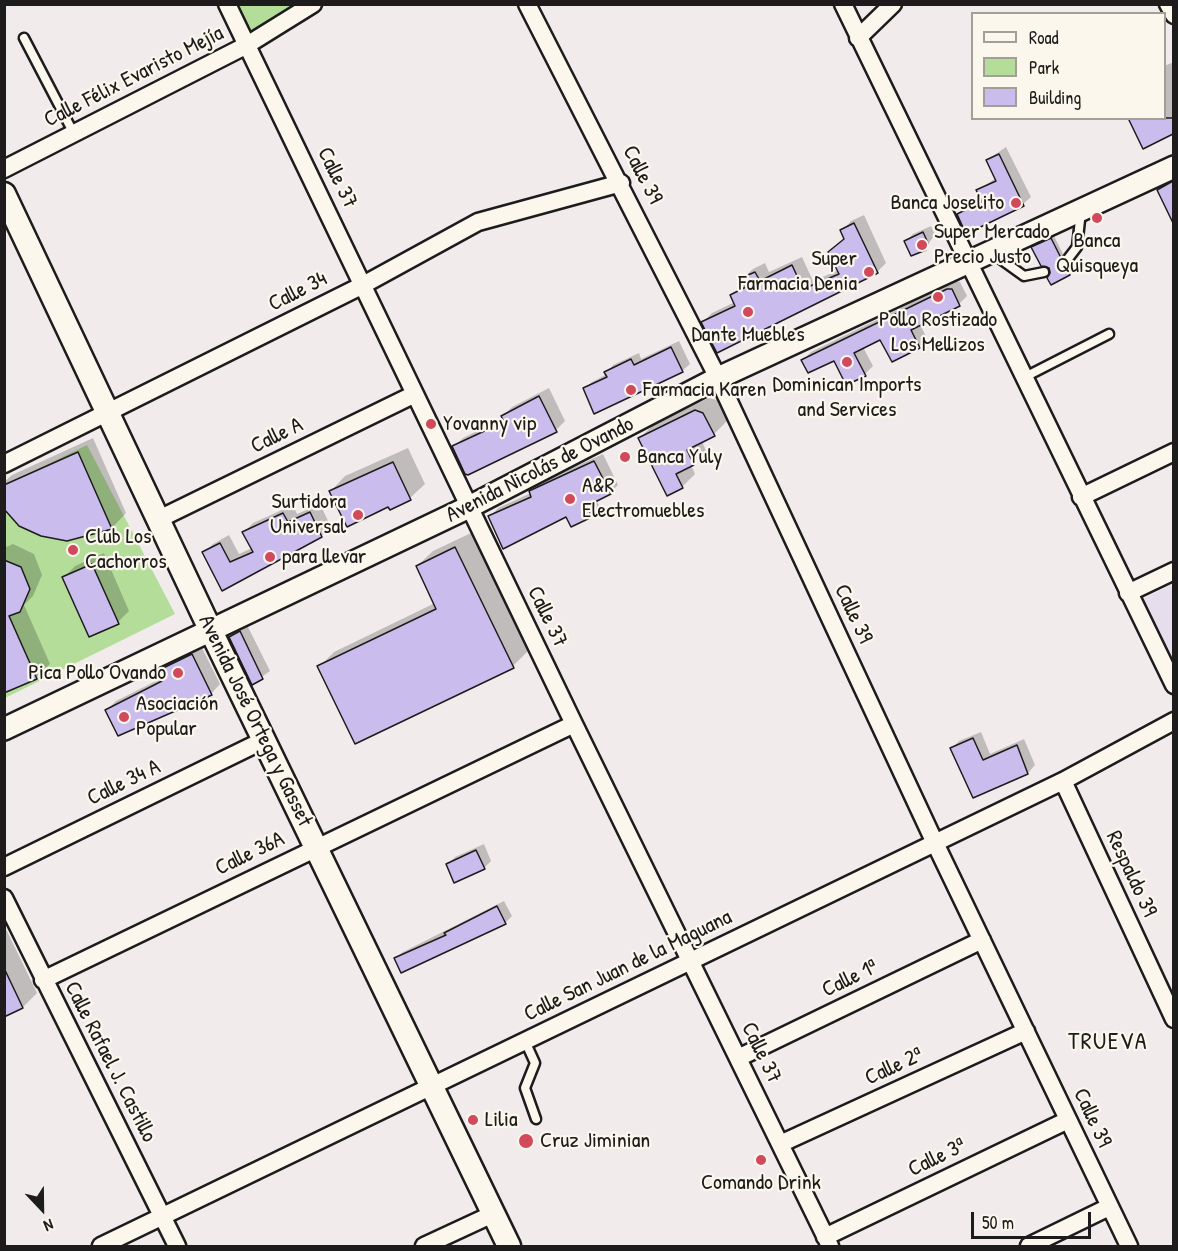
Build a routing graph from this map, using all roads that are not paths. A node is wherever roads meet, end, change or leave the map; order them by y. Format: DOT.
graph roads {
  1 [pos="227,4"];
  2 [pos="313,4"];
  3 [pos="527,4"];
  4 [pos="843,4"];
  5 [pos="893,4"];
  6 [pos="1168,4"];
  7 [pos="1173,15"];
  8 [pos="24,38"];
  9 [pos="858,38"];
  10 [pos="247,45"];
  11 [pos="73,132"];
  12 [pos="1173,167"];
  13 [pos="4,169"];
  14 [pos="621,183"];
  15 [pos="4,194"];
  16 [pos="1081,210"];
  17 [pos="991,253"];
  18 [pos="967,264"];
  19 [pos="1064,264"];
  20 [pos="1044,272"];
  21 [pos="363,285"];
  22 [pos="1109,334"];
  23 [pos="718,378"];
  24 [pos="1023,378"];
  25 [pos="415,394"];
  26 [pos="110,413"];
  27 [pos="1173,452"];
  28 [pos="4,464"];
  29 [pos="1081,496"];
  30 [pos="469,507"];
  31 [pos="159,519"];
  32 [pos="1173,571"];
  33 [pos="1128,593"];
  34 [pos="210,629"];
  35 [pos="1173,686"];
  36 [pos="1173,721"];
  37 [pos="574,724"];
  38 [pos="4,729"];
  39 [pos="264,740"];
  40 [pos="1063,781"];
  41 [pos="935,843"];
  42 [pos="316,847"];
  43 [pos="4,867"];
  44 [pos="4,898"];
  45 [pos="982,940"];
  46 [pos="690,961"];
  47 [pos="43,980"];
  48 [pos="1173,1019"];
  49 [pos="1026,1031"];
  50 [pos="525,1041"];
  51 [pos="738,1058"];
  52 [pos="431,1086"];
  53 [pos="536,1119"];
  54 [pos="1068,1120"];
  55 [pos="780,1144"];
  56 [pos="1110,1207"];
  57 [pos="493,1214"];
  58 [pos="163,1216"];
  59 [pos="828,1242"];
  60 [pos="100,1246"];
  61 [pos="177,1246"];
  62 [pos="424,1246"];
  63 [pos="509,1246"];
  64 [pos="1029,1246"];
  65 [pos="1129,1246"];
  1 -- 10 [label="street, Calle 37"];
  2 -- 10 [label="street, Calle Félix Evaristo Mejía"];
  3 -- 14 [label="street, Calle 39"];
  4 -- 9 [label="street"];
  5 -- 9 [label="street"];
  6 -- 7 [label="street"];
  8 -- 11 [label="lane"];
  9 -- 18 [label="street"];
  10 -- 11 [label="street, Calle Félix Evaristo Mejía"];
  10 -- 21 [label="street, Calle 37"];
  11 -- 13 [label="street, Calle Félix Evaristo Mejía"];
  12 -- 16 [label="street, Avenida Nicolás de Ovando"];
  14 -- 21 [label="street, Calle 34"];
  14 -- 23 [label="street, Calle 39"];
  15 -- 26 [label="main road, Avenida José Ortega y Gasset"];
  16 -- 17 [label="street, Avenida Nicolás de Ovando"];
  16 -- 19 [label="lane"];
  17 -- 18 [label="street, Avenida Nicolás de Ovando"];
  17 -- 20 [label="lane"];
  18 -- 23 [label="street, Avenida Nicolás de Ovando"];
  18 -- 24 [label="street"];
  21 -- 25 [label="street, Calle 37"];
  21 -- 26 [label="street, Calle 34"];
  22 -- 24 [label="lane"];
  23 -- 30 [label="street, Avenida Nicolás de Ovando"];
  23 -- 41 [label="street, Calle 39"];
  24 -- 29 [label="street"];
  25 -- 30 [label="street, Calle 37"];
  25 -- 31 [label="street, Calle A"];
  26 -- 28 [label="street, Calle 34"];
  26 -- 31 [label="main road, Avenida José Ortega y Gasset"];
  27 -- 29 [label="street"];
  29 -- 33 [label="street"];
  30 -- 34 [label="street, Avenida Nicolás de Ovando"];
  30 -- 37 [label="street, Calle 37"];
  31 -- 34 [label="main road, Avenida José Ortega y Gasset"];
  32 -- 33 [label="street"];
  33 -- 35 [label="street"];
  34 -- 38 [label="street, Avenida Nicolás de Ovando"];
  34 -- 39 [label="main road, Avenida José Ortega y Gasset"];
  36 -- 40 [label="street, Calle San Juan de la Maguana"];
  37 -- 42 [label="street, Calle 36A"];
  37 -- 46 [label="street, Calle 37"];
  39 -- 42 [label="main road, Avenida José Ortega y Gasset"];
  39 -- 43 [label="street, Calle 34 A"];
  40 -- 41 [label="street, Calle San Juan de la Maguana"];
  40 -- 48 [label="street, Respaldo 39"];
  41 -- 45 [label="street, Calle 39"];
  41 -- 46 [label="street, Calle San Juan de la Maguana"];
  42 -- 47 [label="street, Calle 36A"];
  42 -- 52 [label="main road, Avenida José Ortega y Gasset"];
  44 -- 47 [label="street, Calle Rafael J. Castillo"];
  45 -- 49 [label="street, Calle 39"];
  45 -- 51 [label="street, Calle 1ª"];
  46 -- 50 [label="street, Calle San Juan de la Maguana"];
  46 -- 51 [label="street, Calle 37"];
  47 -- 58 [label="street, Calle Rafael J. Castillo"];
  49 -- 54 [label="street, Calle 39"];
  49 -- 55 [label="street, Calle 2ª"];
  50 -- 52 [label="street, Calle San Juan de la Maguana"];
  50 -- 53 [label="lane"];
  51 -- 55 [label="street, Calle 37"];
  52 -- 57 [label="main road, Avenida José Ortega y Gasset"];
  52 -- 58 [label="street, Calle San Juan de la Maguana"];
  54 -- 56 [label="street, Calle 39"];
  54 -- 59 [label="street, Calle 3ª"];
  55 -- 59 [label="street, Calle 37"];
  56 -- 64 [label="street"];
  56 -- 65 [label="street, Calle 39"];
  57 -- 62 [label="street"];
  57 -- 63 [label="main road, Avenida José Ortega y Gasset"];
  58 -- 60 [label="street, Calle San Juan de la Maguana"];
  58 -- 61 [label="street, Calle Rafael J. Castillo"];
}
